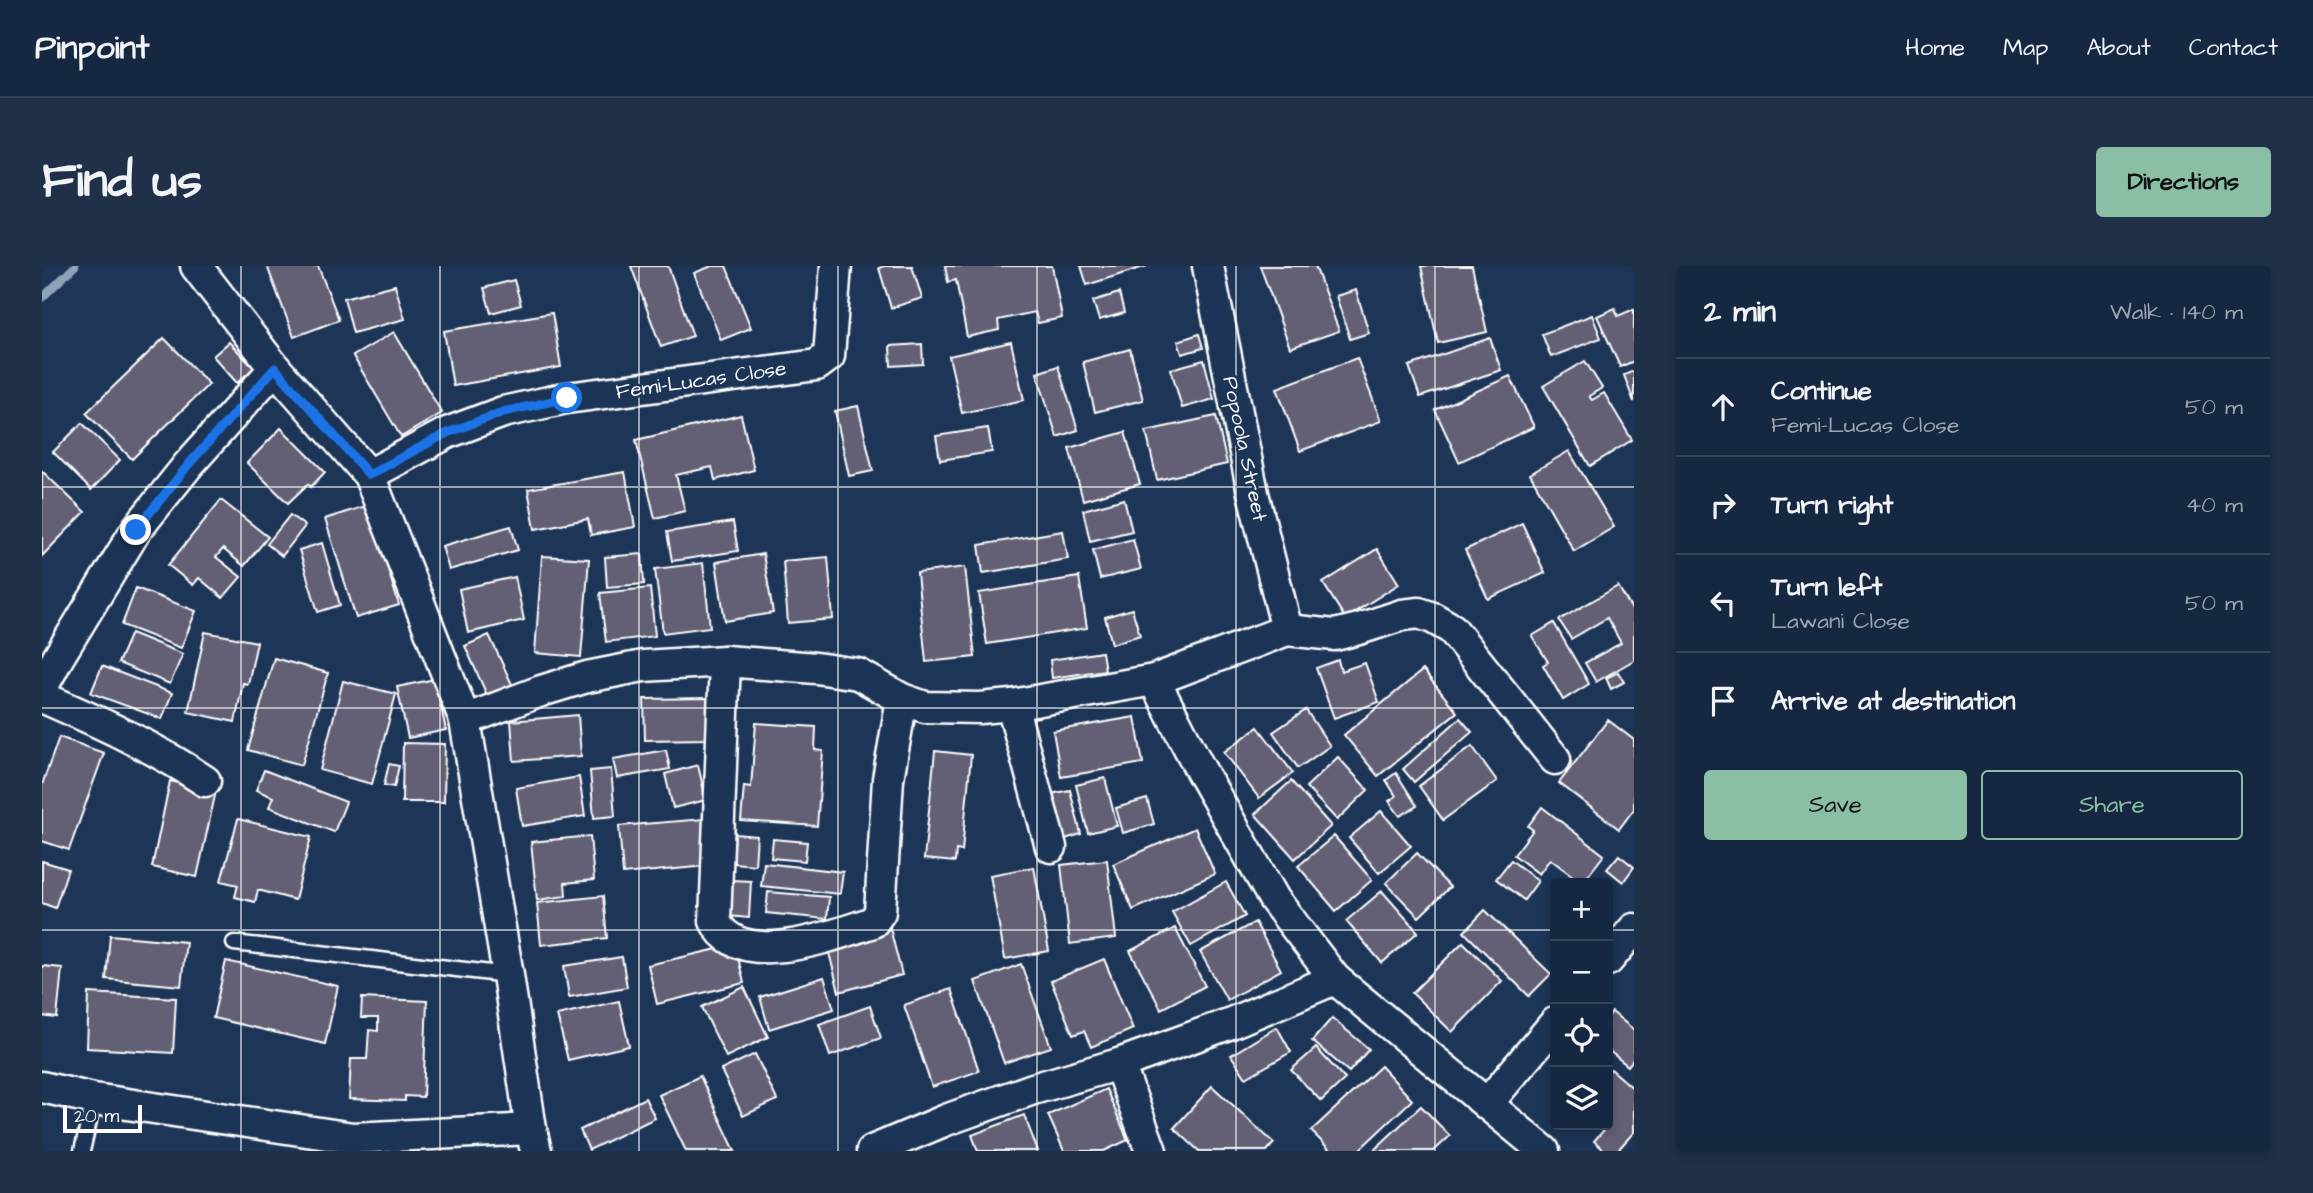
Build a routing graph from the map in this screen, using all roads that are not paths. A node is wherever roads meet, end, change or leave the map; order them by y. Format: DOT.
graph roads {
  1 [pos="196,266"];
  2 [pos="836,266"];
  3 [pos="1208,266"];
  4 [pos="275,368"];
  5 [pos="369,475"];
  6 [pos="1287,631"];
  7 [pos="725,661"];
  8 [pos="1154,680"];
  9 [pos="42,688"];
  10 [pos="42,697"];
  11 [pos="902,699"];
  12 [pos="1012,705"];
  13 [pos="465,720"];
  14 [pos="1555,759"];
  15 [pos="205,781"];
  16 [pos="1051,847"];
  17 [pos="1634,929"];
  18 [pos="234,943"];
  19 [pos="1613,954"];
  20 [pos="508,975"];
  21 [pos="1335,979"];
  22 [pos="1550,1029"];
  23 [pos="1119,1064"];
  24 [pos="42,1087"];
  25 [pos="94,1100"];
  26 [pos="1487,1104"];
  27 [pos="533,1140"];
  28 [pos="355,1144"];
  29 [pos="82,1151"];
  30 [pos="872,1151"];
  31 [pos="1151,1151"];
  32 [pos="1544,1151"];
  1 -- 4 [label="street"];
  2 -- 5 [label="street, Femi-Lucas Close"];
  3 -- 6 [label="street, Popoola Street"];
  4 -- 5 [label="street"];
  4 -- 9 [label="street"];
  5 -- 13 [label="street"];
  6 -- 8 [label="street"];
  6 -- 14 [label="street"];
  7 -- 11 [label="street"];
  7 -- 11 [label="street"];
  7 -- 13 [label="street"];
  8 -- 12 [label="street"];
  8 -- 21 [label="street"];
  10 -- 15 [label="street"];
  11 -- 12 [label="street"];
  12 -- 16 [label="street"];
  13 -- 20 [label="street"];
  17 -- 19 [label="street"];
  18 -- 20 [label="lane"];
  20 -- 27 [label="street"];
  21 -- 23 [label="street"];
  21 -- 26 [label="street"];
  22 -- 26 [label="street"];
  23 -- 30 [label="street"];
  23 -- 31 [label="street"];
  24 -- 25 [label="street"];
  25 -- 28 [label="street"];
  25 -- 29 [label="lane"];
  26 -- 32 [label="street"];
  27 -- 28 [label="street"];
}
